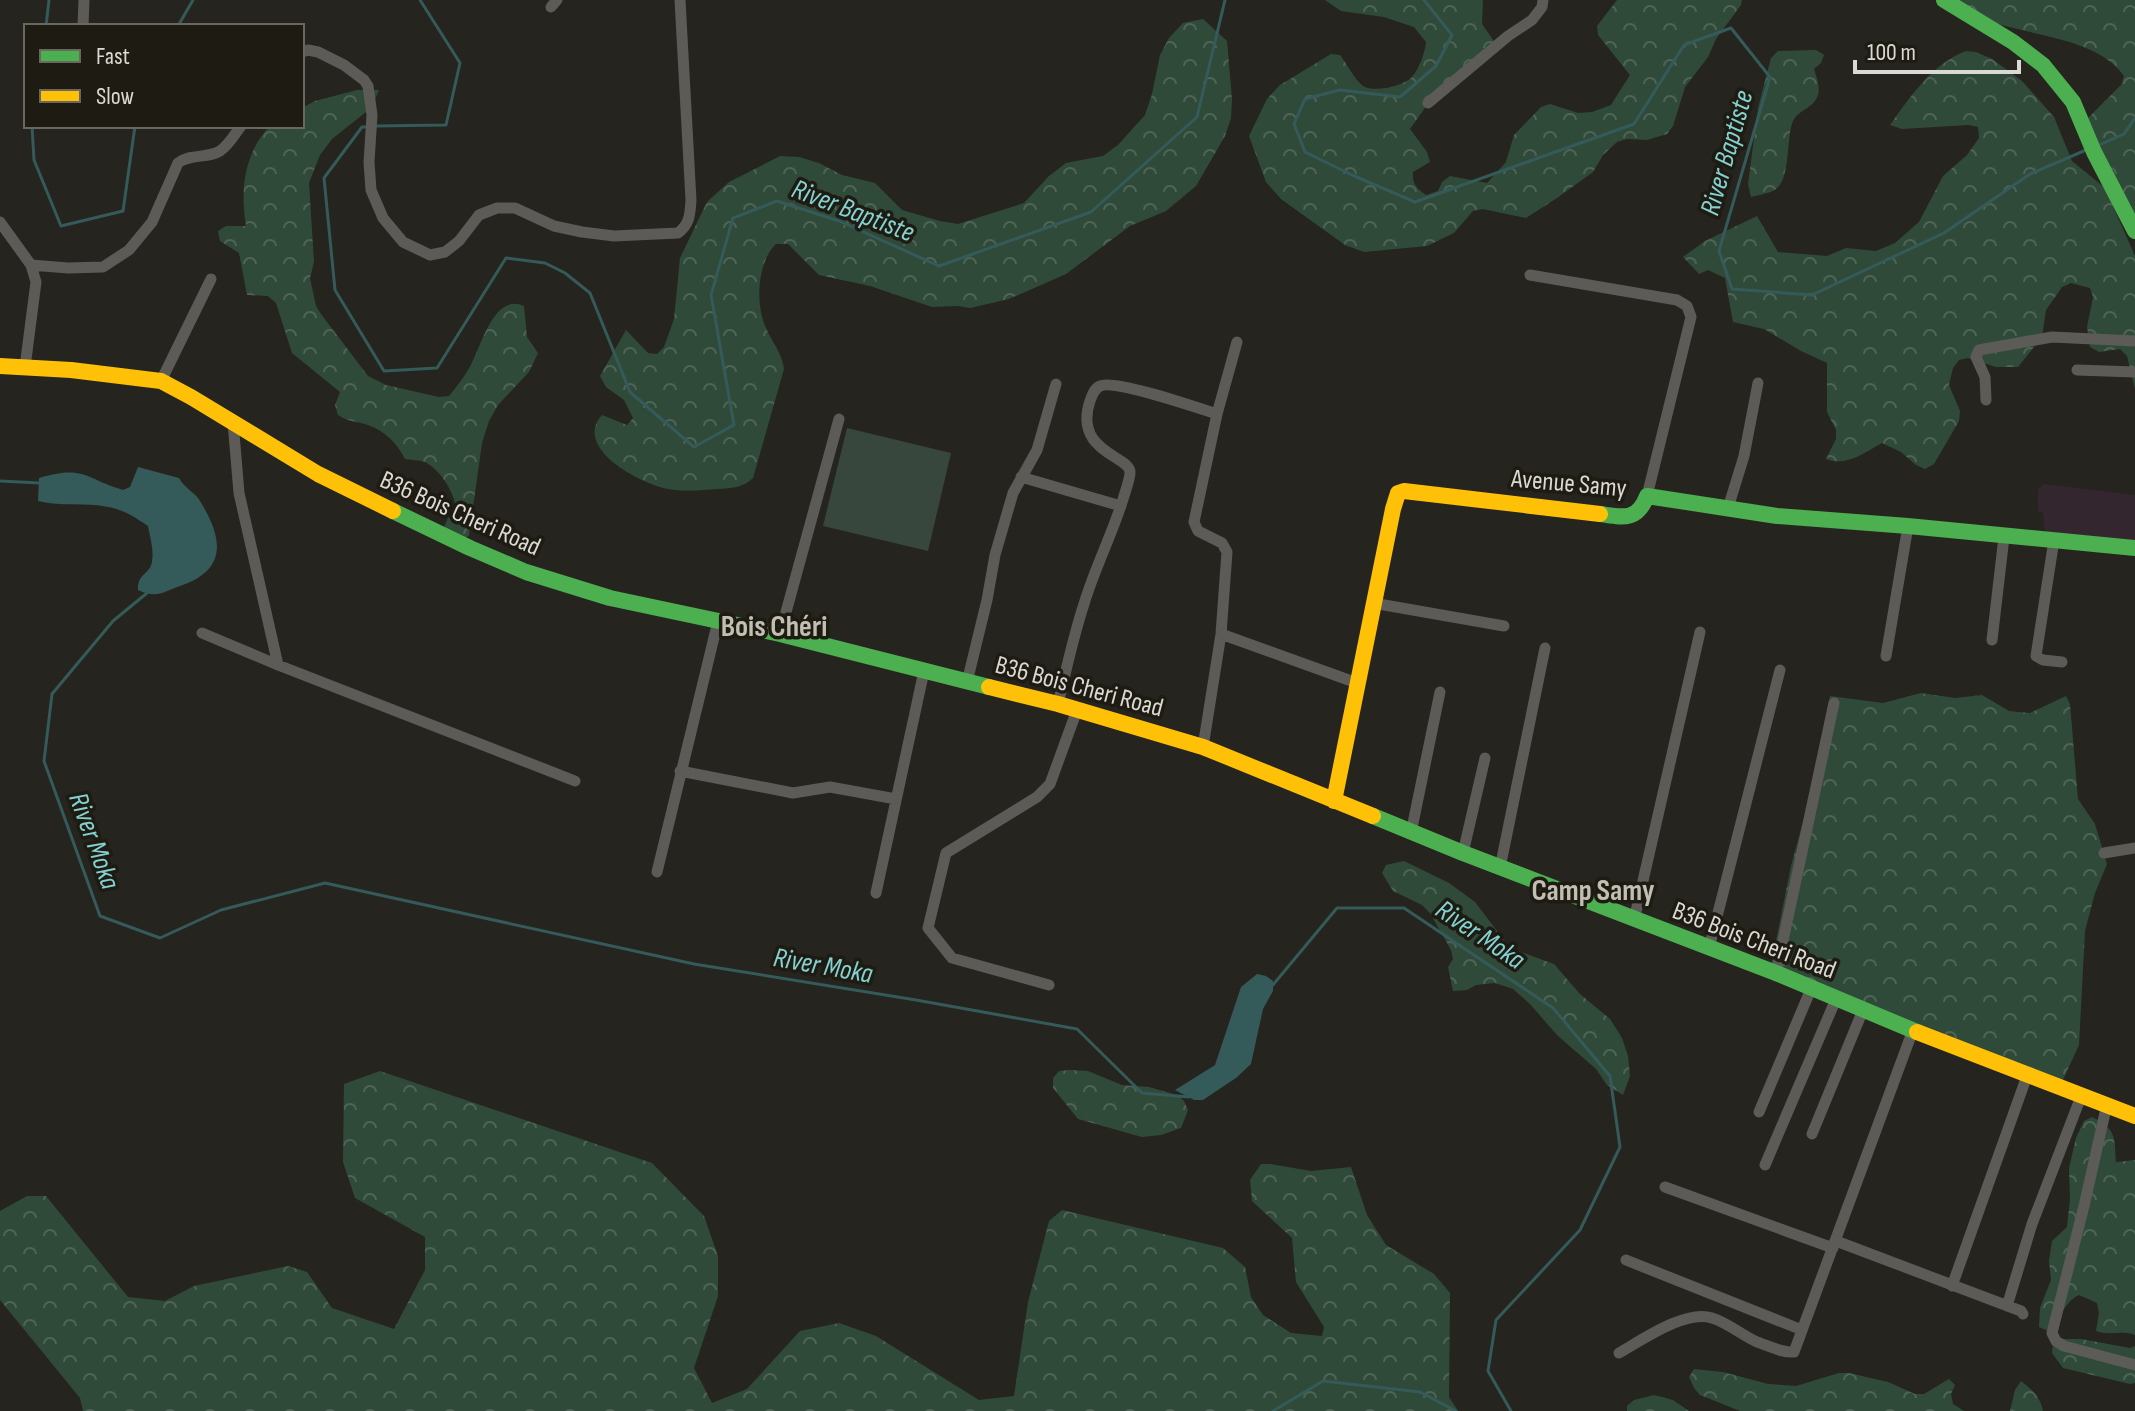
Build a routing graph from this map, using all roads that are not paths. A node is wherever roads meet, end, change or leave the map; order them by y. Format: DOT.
graph roads {
  1 [pos="84,0"];
  2 [pos="680,0"];
  3 [pos="1543,0"];
  4 [pos="1944,0"];
  5 [pos="83,24"];
  6 [pos="304,51"];
  7 [pos="1428,103"];
  8 [pos="240,128"];
  9 [pos="0,222"];
  10 [pos="2135,231"];
  11 [pos="31,265"];
  12 [pos="1530,275"];
  13 [pos="211,279"];
  14 [pos="2135,341"];
  15 [pos="1237,342"];
  16 [pos="0,366"];
  17 [pos="25,367"];
  18 [pos="2077,370"];
  19 [pos="2135,372"];
  20 [pos="161,381"];
  21 [pos="1758,383"];
  22 [pos="1056,384"];
  23 [pos="1986,400"];
  24 [pos="1217,414"];
  25 [pos="839,419"];
  26 [pos="233,422"];
  27 [pos="1021,477"];
  28 [pos="1647,496"];
  29 [pos="1121,506"];
  30 [pos="1728,508"];
  31 [pos="1908,526"];
  32 [pos="2004,537"];
  33 [pos="2054,540"];
  34 [pos="2135,548"];
  35 [pos="1373,603"];
  36 [pos="718,621"];
  37 [pos="1504,626"];
  38 [pos="1700,632"];
  39 [pos="202,633"];
  40 [pos="780,634"];
  41 [pos="1221,634"];
  42 [pos="1992,640"];
  43 [pos="1545,648"];
  44 [pos="1886,656"];
  45 [pos="2062,662"];
  46 [pos="278,665"];
  47 [pos="1780,670"];
  48 [pos="924,671"];
  49 [pos="967,682"];
  50 [pos="1357,683"];
  51 [pos="1440,692"];
  52 [pos="1834,703"];
  53 [pos="1058,704"];
  54 [pos="1077,710"];
  55 [pos="1203,747"];
  56 [pos="1485,758"];
  57 [pos="680,771"];
  58 [pos="575,781"];
  59 [pos="896,799"];
  60 [pos="1334,801"];
  61 [pos="1411,833"];
  62 [pos="2135,848"];
  63 [pos="1463,853"];
  64 [pos="2104,853"];
  65 [pos="1500,868"];
  66 [pos="657,872"];
  67 [pos="876,893"];
  68 [pos="1634,920"];
  69 [pos="1709,948"];
  70 [pos="1776,973"];
  71 [pos="1049,985"];
  72 [pos="1811,989"];
  73 [pos="1836,999"];
  74 [pos="1863,1010"];
  75 [pos="1913,1030"];
  76 [pos="2028,1073"];
  77 [pos="2082,1094"];
  78 [pos="2107,1104"];
  79 [pos="1759,1112"];
  80 [pos="2135,1116"];
  81 [pos="1812,1134"];
  82 [pos="1765,1165"];
  83 [pos="1665,1187"];
  84 [pos="1834,1245"];
  85 [pos="1626,1260"];
  86 [pos="1952,1286"];
  87 [pos="2007,1306"];
  88 [pos="2023,1314"];
  89 [pos="1802,1330"];
  90 [pos="1619,1353"];
  91 [pos="2135,1365"];
  1 -- 5 [label="street"];
  2 -- 6 [label="street"];
  3 -- 7 [label="street"];
  4 -- 10 [label="main road"];
  8 -- 11 [label="street"];
  9 -- 11 [label="street"];
  11 -- 17 [label="street"];
  12 -- 28 [label="street"];
  13 -- 20 [label="street"];
  14 -- 23 [label="street"];
  15 -- 24 [label="street"];
  16 -- 17 [label="main road, B36 Bois Cheri Road"];
  17 -- 20 [label="main road, B36 Bois Cheri Road"];
  18 -- 19 [label="street"];
  20 -- 26 [label="main road, B36 Bois Cheri Road"];
  21 -- 30 [label="street"];
  22 -- 27 [label="street"];
  24 -- 29 [label="street"];
  24 -- 41 [label="street"];
  25 -- 40 [label="street"];
  26 -- 36 [label="main road, B36 Bois Cheri Road"];
  26 -- 46 [label="street"];
  27 -- 29 [label="street"];
  27 -- 49 [label="street"];
  28 -- 30 [label="main road, Avenue Samy"];
  28 -- 35 [label="main road, Avenue Samy"];
  29 -- 53 [label="street"];
  30 -- 31 [label="main road, Avenue Samy"];
  31 -- 32 [label="main road, Avenue Samy"];
  31 -- 44 [label="street"];
  32 -- 33 [label="main road, Avenue Samy"];
  32 -- 42 [label="street"];
  33 -- 34 [label="main road, Avenue Samy"];
  33 -- 45 [label="street"];
  35 -- 37 [label="street"];
  35 -- 50 [label="main road, Avenue Samy"];
  36 -- 40 [label="main road, B36 Bois Cheri Road"];
  36 -- 57 [label="street"];
  38 -- 68 [label="street"];
  39 -- 46 [label="street"];
  40 -- 48 [label="main road, B36 Bois Cheri Road"];
  41 -- 50 [label="street"];
  41 -- 55 [label="street"];
  43 -- 65 [label="street"];
  46 -- 58 [label="street"];
  47 -- 69 [label="street"];
  48 -- 49 [label="main road, B36 Bois Cheri Road"];
  48 -- 59 [label="street"];
  49 -- 53 [label="main road, B36 Bois Cheri Road"];
  50 -- 60 [label="main road, Avenue Samy"];
  51 -- 61 [label="street"];
  52 -- 70 [label="street"];
  53 -- 54 [label="main road, B36 Bois Cheri Road"];
  54 -- 55 [label="main road, B36 Bois Cheri Road"];
  54 -- 71 [label="street"];
  55 -- 60 [label="main road, B36 Bois Cheri Road"];
  56 -- 63 [label="street"];
  57 -- 59 [label="street"];
  57 -- 66 [label="street"];
  59 -- 67 [label="street"];
  60 -- 61 [label="main road, B36 Bois Cheri Road"];
  61 -- 63 [label="main road, B36 Bois Cheri Road"];
  62 -- 64 [label="street"];
  63 -- 65 [label="main road, B36 Bois Cheri Road"];
  65 -- 68 [label="main road, B36 Bois Cheri Road"];
  68 -- 69 [label="main road, B36 Bois Cheri Road"];
  69 -- 70 [label="main road, B36 Bois Cheri Road"];
  70 -- 72 [label="main road, B36 Bois Cheri Road"];
  72 -- 73 [label="main road, B36 Bois Cheri Road"];
  72 -- 79 [label="street"];
  73 -- 74 [label="main road, B36 Bois Cheri Road"];
  73 -- 82 [label="street"];
  74 -- 75 [label="main road, B36 Bois Cheri Road"];
  74 -- 81 [label="street"];
  75 -- 76 [label="main road, B36 Bois Cheri Road"];
  75 -- 84 [label="street"];
  76 -- 77 [label="main road, B36 Bois Cheri Road"];
  76 -- 86 [label="street"];
  77 -- 78 [label="main road, B36 Bois Cheri Road"];
  77 -- 87 [label="street"];
  78 -- 80 [label="main road, B36 Bois Cheri Road"];
  78 -- 91 [label="street"];
  83 -- 84 [label="street"];
  84 -- 86 [label="street"];
  84 -- 89 [label="street"];
  85 -- 89 [label="street"];
  86 -- 87 [label="street"];
  87 -- 88 [label="street"];
  89 -- 90 [label="street"];
}
